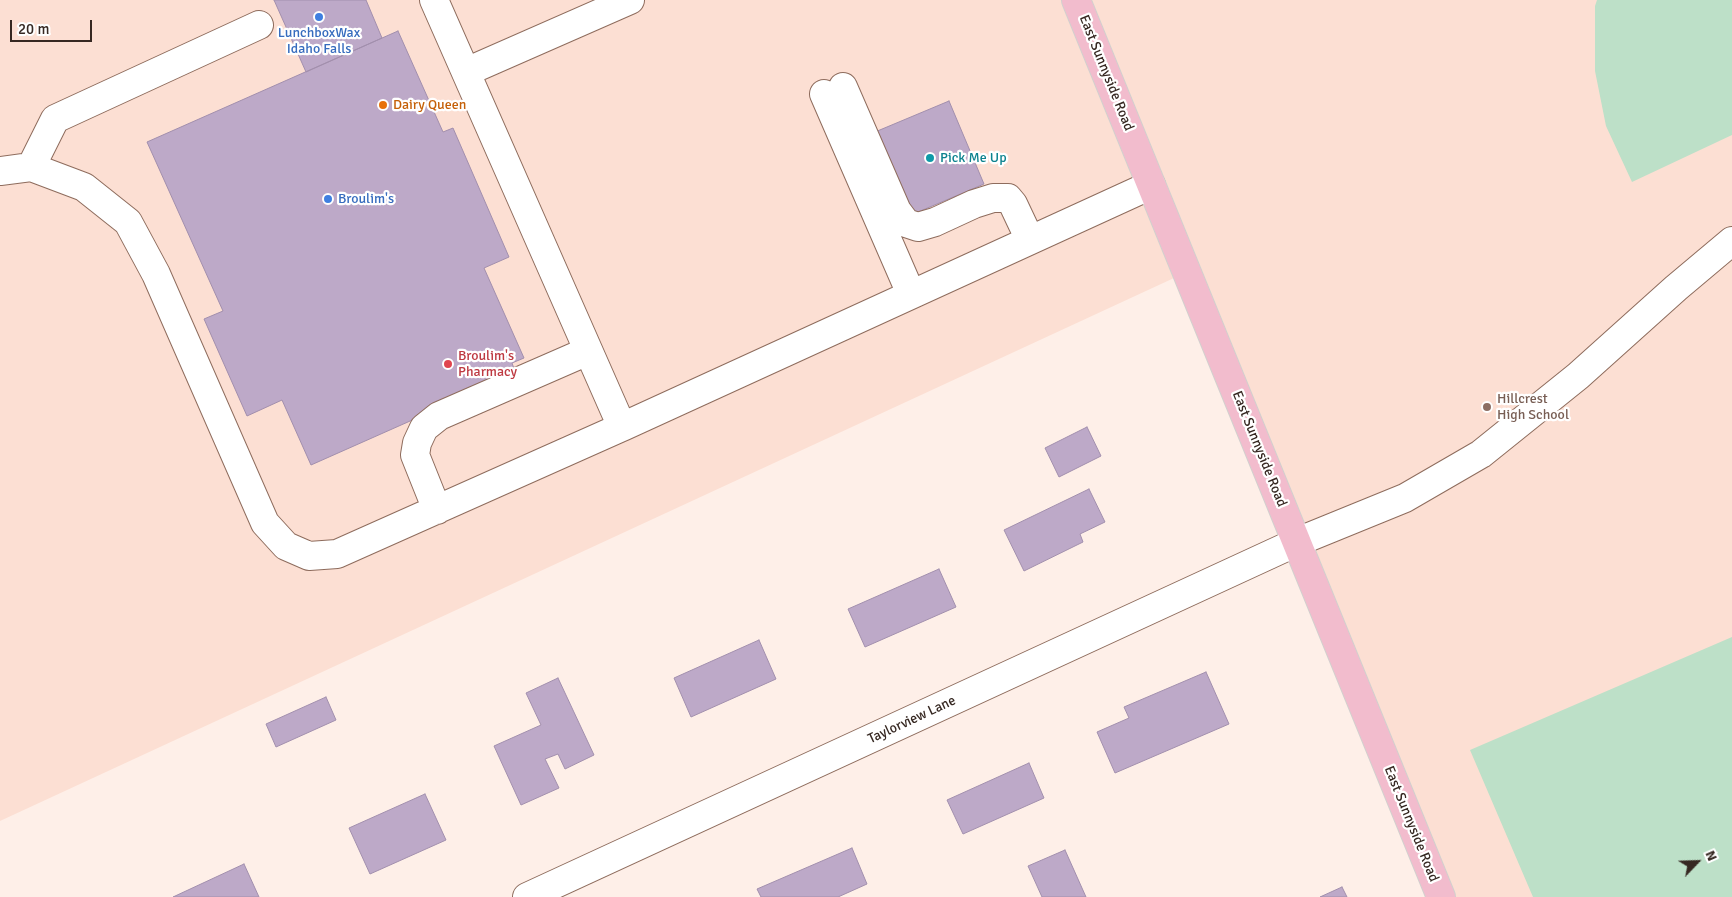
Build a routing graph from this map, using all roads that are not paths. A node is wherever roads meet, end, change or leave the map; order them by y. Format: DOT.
graph roads {
  1 [pos="434,0"];
  2 [pos="630,0"];
  3 [pos="1076,0"];
  4 [pos="258,26"];
  5 [pos="466,72"];
  6 [pos="31,168"];
  7 [pos="0,171"];
  8 [pos="1151,184"];
  9 [pos="1030,240"];
  10 [pos="1732,242"];
  11 [pos="911,294"];
  12 [pos="588,351"];
  13 [pos="622,427"];
  14 [pos="437,510"];
  15 [pos="1297,542"];
  16 [pos="527,897"];
  17 [pos="1441,897"];
  1 -- 5 [label="street"];
  2 -- 5 [label="street"];
  3 -- 8 [label="main road, East Sunnyside Road"];
  4 -- 6 [label="street"];
  5 -- 12 [label="street"];
  6 -- 7 [label="street"];
  6 -- 14 [label="street"];
  8 -- 9 [label="street"];
  8 -- 15 [label="main road, East Sunnyside Road"];
  9 -- 11 [label="street"];
  9 -- 11 [label="street"];
  10 -- 15 [label="street, Taylorview Lane"];
  11 -- 13 [label="street"];
  12 -- 13 [label="street"];
  12 -- 14 [label="street"];
  13 -- 14 [label="street"];
  15 -- 16 [label="street, Taylorview Lane"];
  15 -- 17 [label="main road, East Sunnyside Road"];
}
